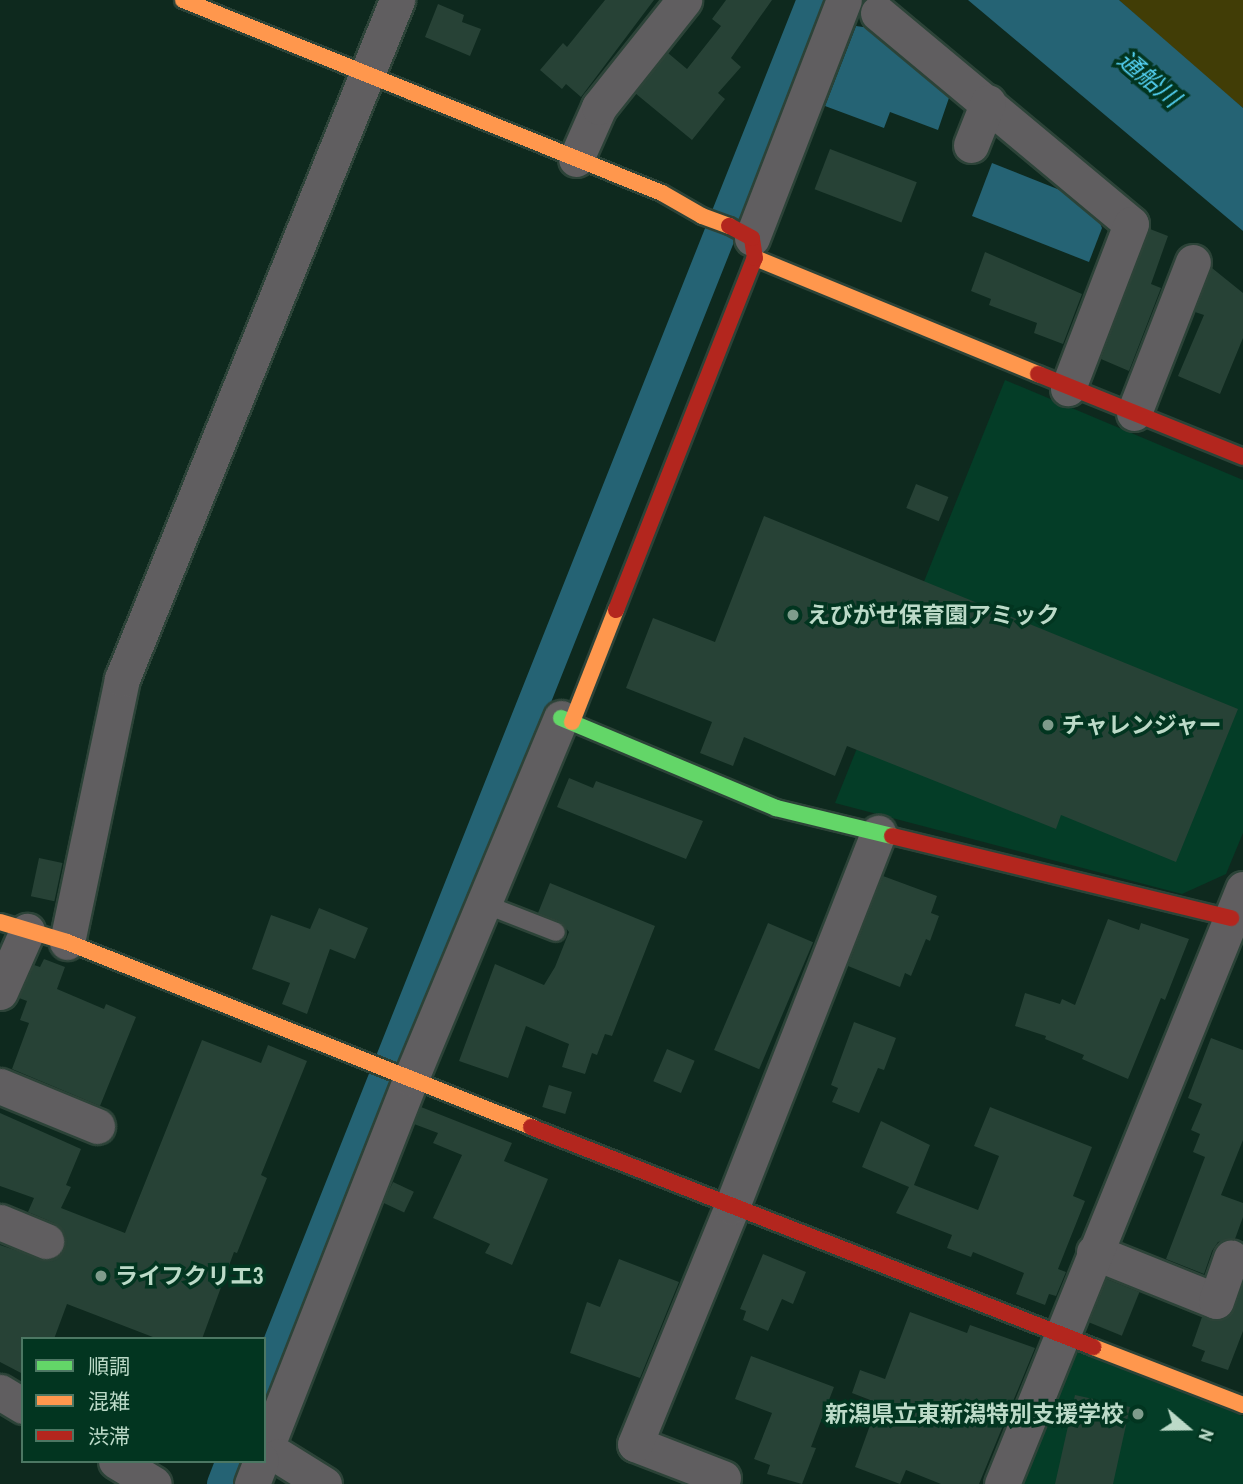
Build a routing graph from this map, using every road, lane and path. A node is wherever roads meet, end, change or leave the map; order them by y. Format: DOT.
graph roads {
  1 [pos="183,0"];
  2 [pos="397,0"];
  3 [pos="684,0"];
  4 [pos="844,0"];
  5 [pos="878,13"];
  6 [pos="367,74"];
  7 [pos="988,102"];
  8 [pos="971,145"];
  9 [pos="576,159"];
  10 [pos="750,243"];
  11 [pos="1193,262"];
  12 [pos="1068,388"];
  13 [pos="1134,413"];
  14 [pos="1243,457"];
  15 [pos="566,720"];
  16 [pos="878,832"];
  17 [pos="484,904"];
  18 [pos="1237,904"];
  19 [pos="14,926"];
  20 [pos="556,932"];
  21 [pos="67,942"];
  22 [pos="0,992"];
  23 [pos="411,1078"];
  24 [pos="0,1086"];
  25 [pos="97,1126"];
  26 [pos="732,1206"];
  27 [pos="0,1222"];
  28 [pos="46,1241"];
  29 [pos="1094,1252"];
  30 [pos="1231,1258"];
  31 [pos="1060,1334"];
  32 [pos="0,1392"];
  33 [pos="21,1405"];
  34 [pos="1243,1405"];
  35 [pos="268,1457"];
  36 [pos="119,1463"];
  37 [pos="264,1463"];
  38 [pos="723,1478"];
  39 [pos="155,1484"];
  40 [pos="252,1484"];
  41 [pos="324,1484"];
  42 [pos="1002,1484"];
  1 -- 6 [label="street"];
  2 -- 6 [label="street"];
  3 -- 9 [label="street"];
  4 -- 10 [label="street"];
  5 -- 7 [label="street"];
  6 -- 9 [label="street"];
  6 -- 21 [label="street"];
  7 -- 8 [label="street"];
  7 -- 12 [label="street"];
  9 -- 10 [label="street"];
  10 -- 12 [label="street"];
  10 -- 15 [label="street"];
  11 -- 13 [label="street"];
  12 -- 13 [label="street"];
  13 -- 14 [label="street"];
  15 -- 16 [label="street"];
  15 -- 17 [label="street"];
  16 -- 18 [label="street"];
  16 -- 26 [label="street"];
  17 -- 20 [label="lane"];
  17 -- 23 [label="street"];
  18 -- 29 [label="street"];
  19 -- 21 [label="street"];
  19 -- 22 [label="street"];
  21 -- 23 [label="street"];
  23 -- 26 [label="street"];
  23 -- 35 [label="street"];
  24 -- 25 [label="street"];
  26 -- 31 [label="street"];
  26 -- 38 [label="street"];
  27 -- 28 [label="street"];
  29 -- 30 [label="street"];
  29 -- 31 [label="street"];
  31 -- 34 [label="street"];
  31 -- 42 [label="street"];
  32 -- 33 [label="street"];
  35 -- 41 [label="street"];
  36 -- 39 [label="street"];
  37 -- 40 [label="street"];
}
